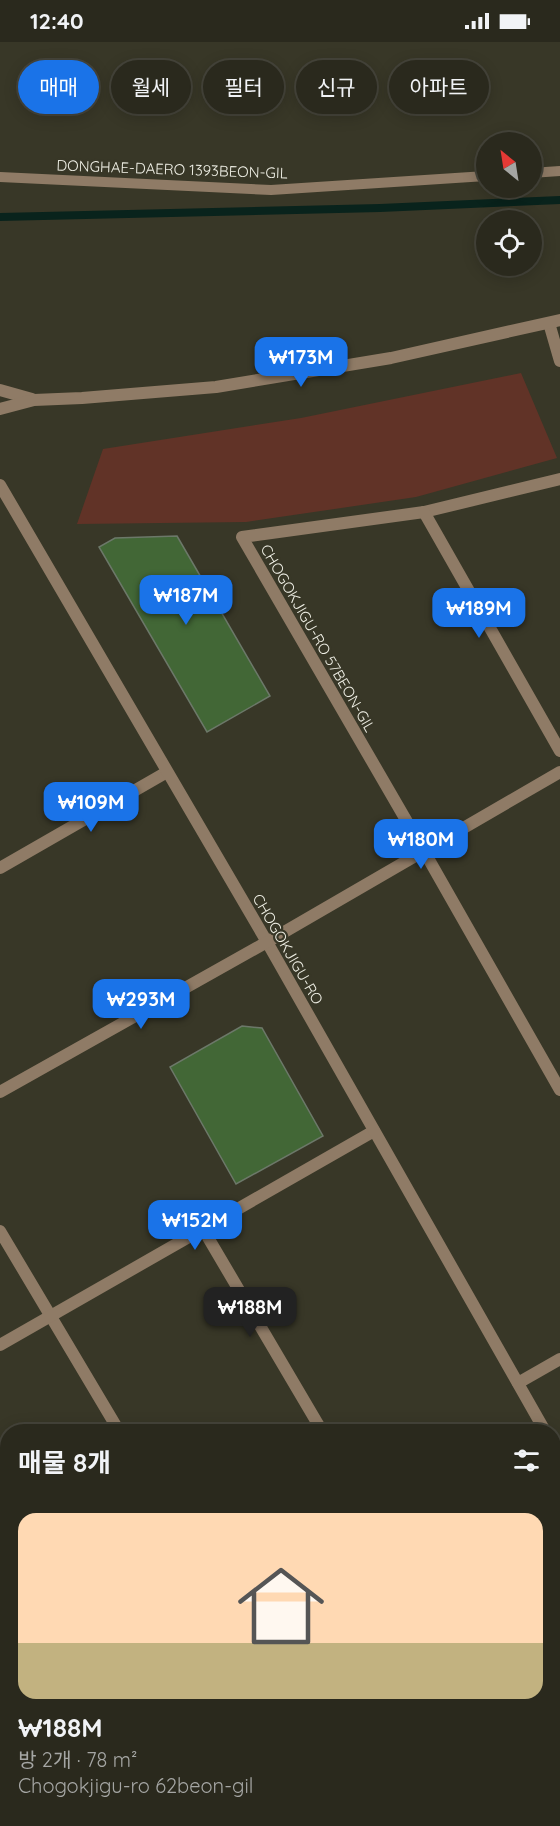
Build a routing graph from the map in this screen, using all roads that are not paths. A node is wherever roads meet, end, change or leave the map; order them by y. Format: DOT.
graph roads {
  1 [pos="560,171"];
  2 [pos="542,172"];
  3 [pos="0,177"];
  4 [pos="476,177"];
  5 [pos="554,322"];
  6 [pos="560,361"];
  7 [pos="0,390"];
  8 [pos="34,399"];
  9 [pos="0,409"];
  10 [pos="560,479"];
  11 [pos="0,485"];
  12 [pos="424,512"];
  13 [pos="560,751"];
  14 [pos="167,772"];
  15 [pos="560,772"];
  16 [pos="424,851"];
  17 [pos="0,868"];
  18 [pos="267,942"];
  19 [pos="560,1090"];
  20 [pos="0,1092"];
  21 [pos="374,1131"];
  22 [pos="203,1229"];
  23 [pos="0,1231"];
  24 [pos="51,1316"];
  25 [pos="0,1345"];
  26 [pos="560,1359"];
  27 [pos="518,1383"];
  28 [pos="114,1424"];
  29 [pos="318,1424"];
  30 [pos="541,1424"];
  1 -- 2 [label="lane"];
  3 -- 4 [label="lane, DONGHAE-DAERO 1393BEON-GIL"];
  5 -- 6 [label="street"];
  5 -- 8 [label="street"];
  7 -- 8 [label="street"];
  8 -- 9 [label="street"];
  10 -- 12 [label="street, CHOGOKJIGU-RO 57BEON-GIL"];
  11 -- 14 [label="street, CHOGOKJIGU-RO"];
  12 -- 13 [label="street"];
  12 -- 16 [label="street, CHOGOKJIGU-RO 57BEON-GIL"];
  14 -- 17 [label="street"];
  14 -- 18 [label="street, CHOGOKJIGU-RO"];
  15 -- 16 [label="street"];
  16 -- 18 [label="street"];
  16 -- 19 [label="street, CHOGOKJIGU-RO 57BEON-GIL"];
  18 -- 20 [label="street"];
  18 -- 21 [label="street, CHOGOKJIGU-RO"];
  21 -- 22 [label="street"];
  21 -- 27 [label="street, CHOGOKJIGU-RO"];
  22 -- 24 [label="street"];
  22 -- 29 [label="street"];
  23 -- 24 [label="street"];
  24 -- 25 [label="street"];
  24 -- 28 [label="street"];
  26 -- 27 [label="street"];
  27 -- 30 [label="street, CHOGOKJIGU-RO"];
}
